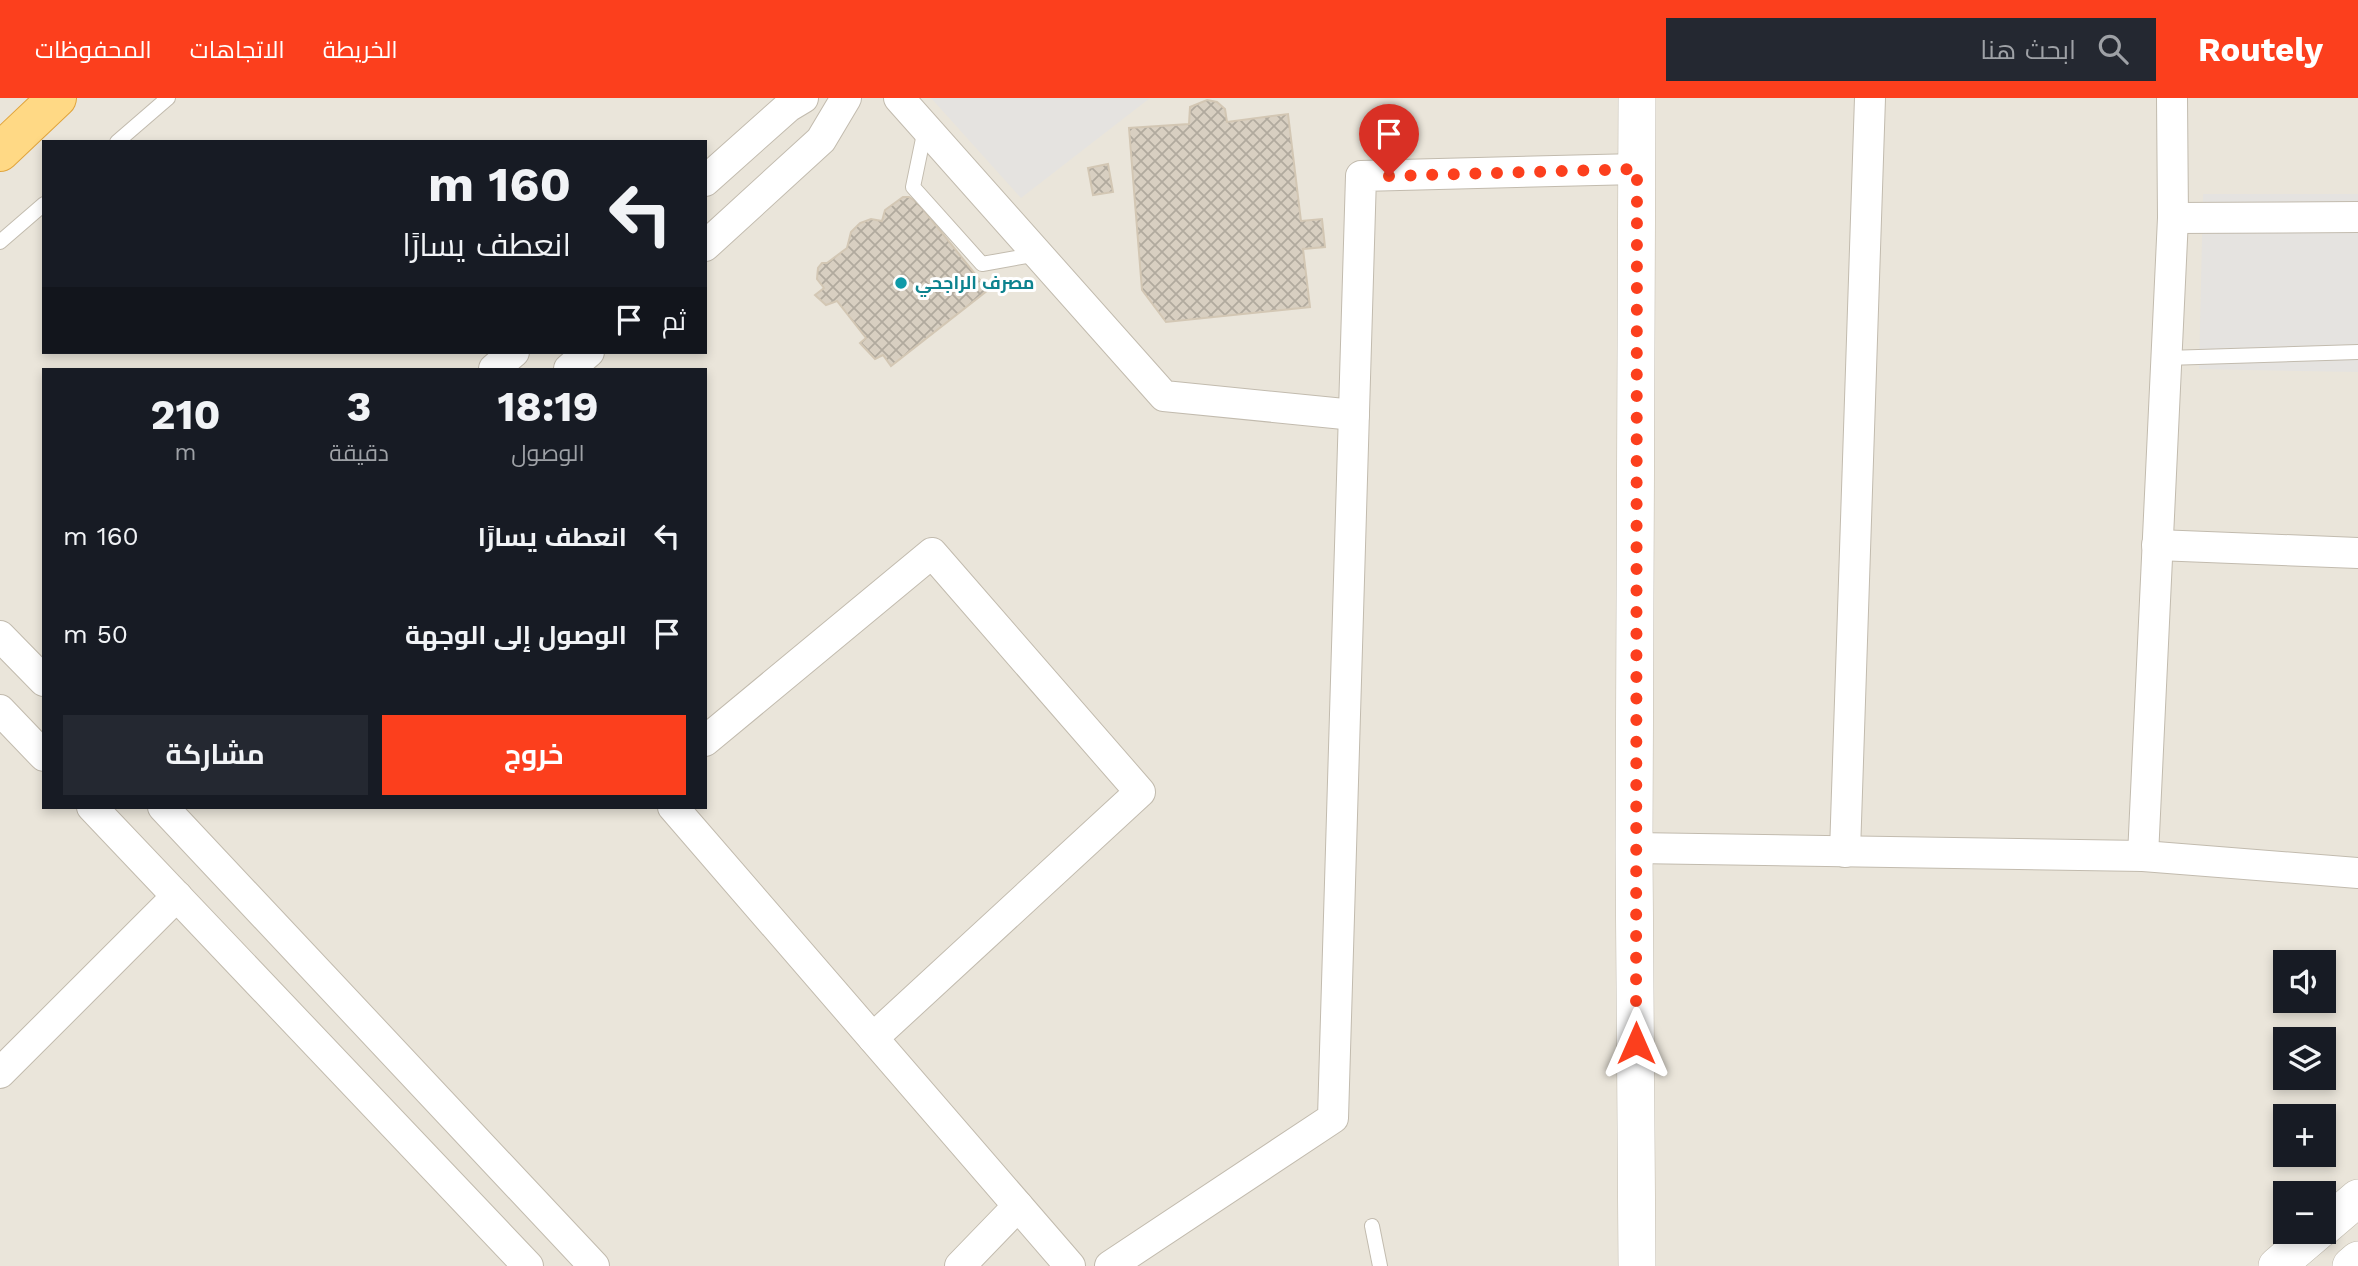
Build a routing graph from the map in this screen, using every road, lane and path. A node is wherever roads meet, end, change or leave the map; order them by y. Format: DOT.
graph roads {
  1 [pos="57,98"];
  2 [pos="168,98"];
  3 [pos="803,98"];
  4 [pos="846,98"];
  5 [pos="899,98"];
  6 [pos="1637,98"];
  7 [pos="1870,98"];
  8 [pos="2172,98"];
  9 [pos="925,127"];
  10 [pos="119,140"];
  11 [pos="0,152"];
  12 [pos="1637,169"];
  13 [pos="707,179"];
  14 [pos="42,206"];
  15 [pos="2358,217"];
  16 [pos="2173,218"];
  17 [pos="0,242"];
  18 [pos="707,244"];
  19 [pos="1038,254"];
  20 [pos="2358,352"];
  21 [pos="512,354"];
  22 [pos="587,354"];
  23 [pos="2166,358"];
  24 [pos="495,368"];
  25 [pos="570,368"];
  26 [pos="1354,415"];
  27 [pos="2157,545"];
  28 [pos="2358,553"];
  29 [pos="0,635"];
  30 [pos="42,679"];
  31 [pos="0,710"];
  32 [pos="707,739"];
  33 [pos="42,754"];
  34 [pos="94,809"];
  35 [pos="165,809"];
  36 [pos="675,809"];
  37 [pos="1634,849"];
  38 [pos="1845,852"];
  39 [pos="2143,856"];
  40 [pos="2358,873"];
  41 [pos="177,896"];
  42 [pos="873,1038"];
  43 [pos="0,1073"];
  44 [pos="2358,1198"];
  45 [pos="1018,1206"];
  46 [pos="2336,1217"];
  47 [pos="1372,1226"];
  48 [pos="2303,1244"];
  49 [pos="2358,1261"];
  50 [pos="528,1266"];
  51 [pos="594,1266"];
  52 [pos="960,1266"];
  53 [pos="1070,1266"];
  54 [pos="1110,1266"];
  55 [pos="1380,1266"];
  56 [pos="1637,1266"];
  57 [pos="2277,1266"];
  58 [pos="2351,1266"];
  1 -- 11 [label="highway"];
  2 -- 10 [label="lane"];
  3 -- 13 [label="street"];
  4 -- 18 [label="street"];
  5 -- 9 [label="street"];
  6 -- 12 [label="street"];
  7 -- 38 [label="street"];
  8 -- 16 [label="street"];
  9 -- 19 [label="street"];
  9 -- 19 [label="lane"];
  12 -- 26 [label="street"];
  12 -- 37 [label="street"];
  14 -- 17 [label="lane"];
  15 -- 16 [label="street"];
  16 -- 23 [label="street"];
  19 -- 26 [label="street"];
  20 -- 23 [label="lane"];
  21 -- 24 [label="street"];
  22 -- 25 [label="street"];
  23 -- 27 [label="street"];
  26 -- 54 [label="street"];
  27 -- 28 [label="street"];
  27 -- 39 [label="street"];
  29 -- 30 [label="street"];
  31 -- 33 [label="street"];
  32 -- 42 [label="street"];
  34 -- 41 [label="street"];
  35 -- 51 [label="street"];
  36 -- 42 [label="street"];
  37 -- 38 [label="street"];
  37 -- 56 [label="street"];
  38 -- 39 [label="street"];
  39 -- 40 [label="street"];
  41 -- 43 [label="street"];
  41 -- 50 [label="street"];
  42 -- 45 [label="street"];
  44 -- 46 [label="street"];
  45 -- 52 [label="street"];
  45 -- 53 [label="street"];
  47 -- 55 [label="lane"];
  48 -- 57 [label="street"];
  49 -- 58 [label="street"];
}
